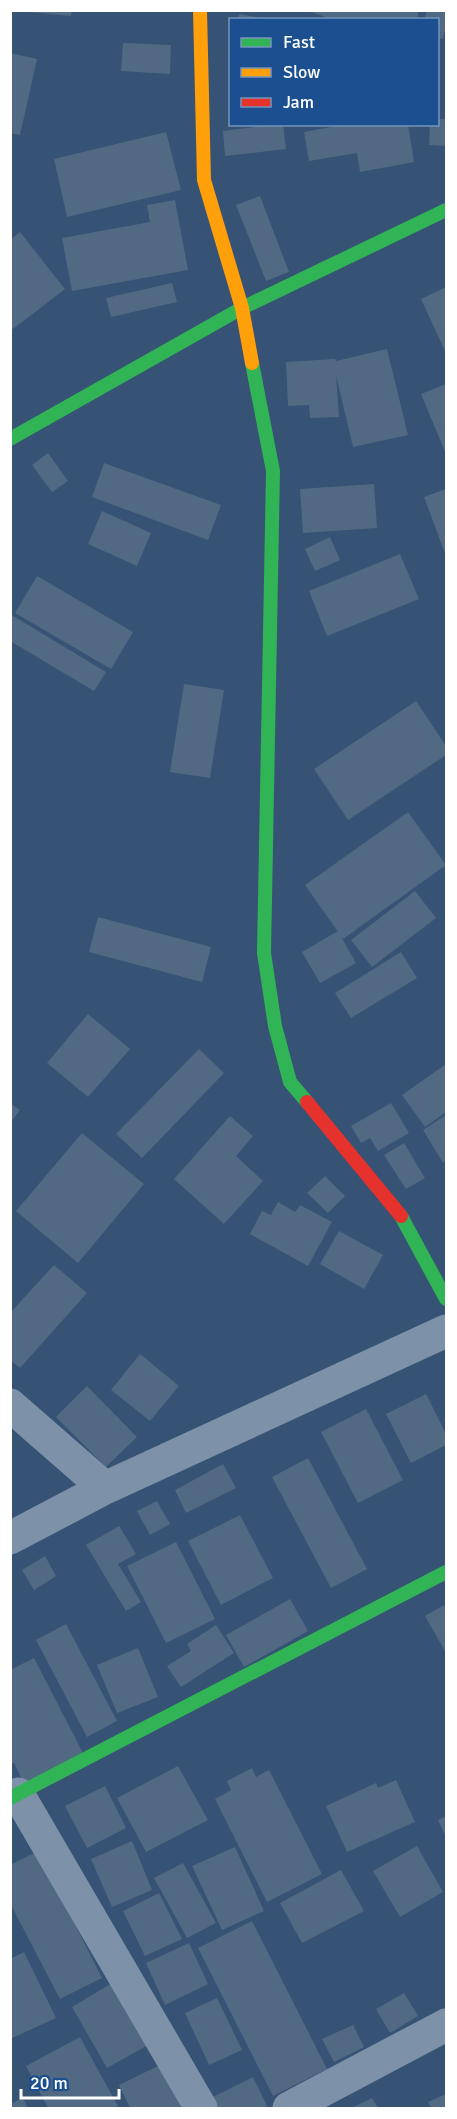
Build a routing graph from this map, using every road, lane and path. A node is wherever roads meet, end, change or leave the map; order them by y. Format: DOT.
graph roads {
  1 [pos="200,10"];
  2 [pos="447,210"];
  3 [pos="242,308"];
  4 [pos="10,439"];
  5 [pos="447,1299"];
  6 [pos="447,1331"];
  7 [pos="10,1405"];
  8 [pos="105,1488"];
  9 [pos="10,1538"];
  10 [pos="447,1572"];
  11 [pos="14,1796"];
  12 [pos="447,2025"];
  13 [pos="201,2109"];
  14 [pos="289,2109"];
  1 -- 3 [label="street"];
  2 -- 3 [label="street"];
  3 -- 4 [label="street"];
  3 -- 5 [label="street"];
  6 -- 8 [label="street"];
  7 -- 8 [label="street"];
  8 -- 9 [label="street"];
  10 -- 11 [label="street"];
  11 -- 13 [label="street"];
  12 -- 14 [label="street"];
}
